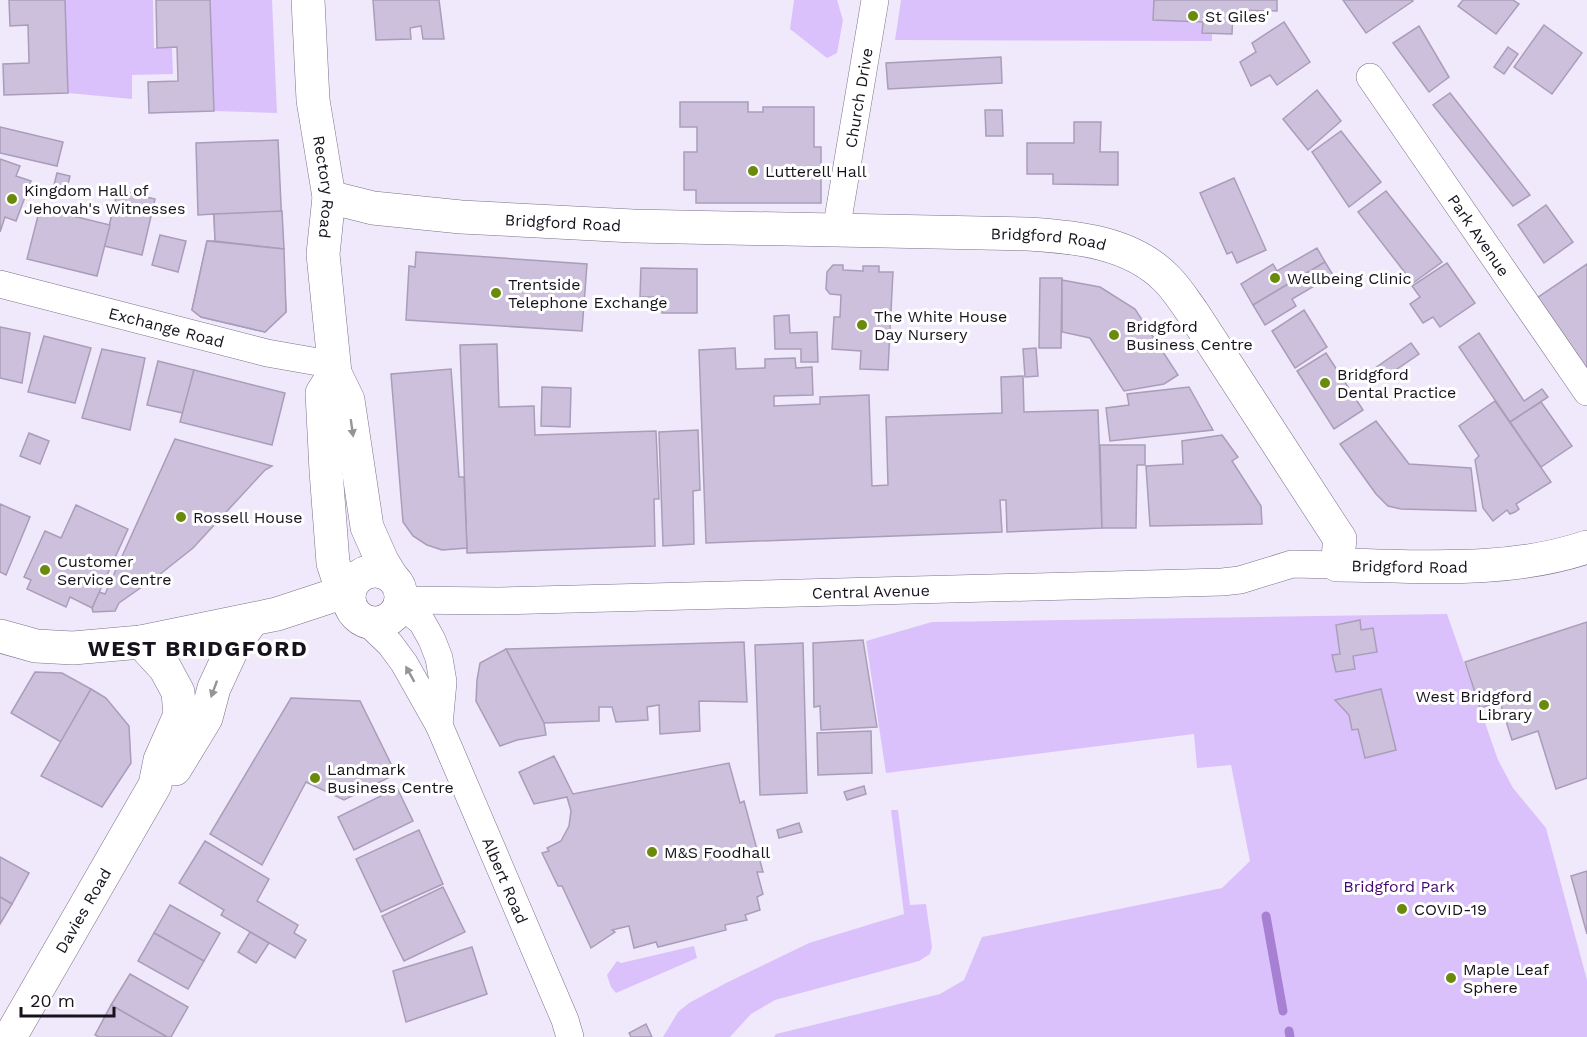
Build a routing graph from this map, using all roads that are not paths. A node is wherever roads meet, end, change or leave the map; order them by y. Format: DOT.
graph roads {
  1 [pos="308,0"];
  2 [pos="875,0"];
  3 [pos="1370,77"];
  4 [pos="329,197"];
  5 [pos="836,231"];
  6 [pos="0,284"];
  7 [pos="335,369"];
  8 [pos="1587,392"];
  9 [pos="1587,547"];
  10 [pos="1337,565"];
  11 [pos="397,593"];
  12 [pos="356,604"];
  13 [pos="264,617"];
  14 [pos="0,636"];
  15 [pos="141,642"];
  16 [pos="439,725"];
  17 [pos="155,785"];
  18 [pos="10,1037"];
  19 [pos="570,1037"];
  1 -- 4 [label="street, Rectory Road"];
  2 -- 5 [label="street, Church Drive"];
  3 -- 8 [label="street, Park Avenue"];
  4 -- 5 [label="street, Bridgford Road"];
  4 -- 7 [label="street, Rectory Road"];
  5 -- 10 [label="street, Bridgford Road"];
  6 -- 7 [label="street, Exchange Road"];
  7 -- 11 [label="street, Rectory Road, one-way"];
  7 -- 12 [label="street"];
  9 -- 10 [label="street, Bridgford Road"];
  10 -- 11 [label="street, Central Avenue"];
  11 -- 12 [label="street"];
  11 -- 12 [label="street"];
  11 -- 16 [label="street, Albert Road"];
  12 -- 13 [label="street"];
  16 -- 12 [label="street, Albert Road, one-way"];
  13 -- 15 [label="street"];
  13 -- 17 [label="street, Davies Road, one-way"];
  14 -- 15 [label="street"];
  15 -- 17 [label="street, Davies Road"];
  16 -- 19 [label="street, Albert Road"];
  17 -- 18 [label="street, Davies Road"];
}
